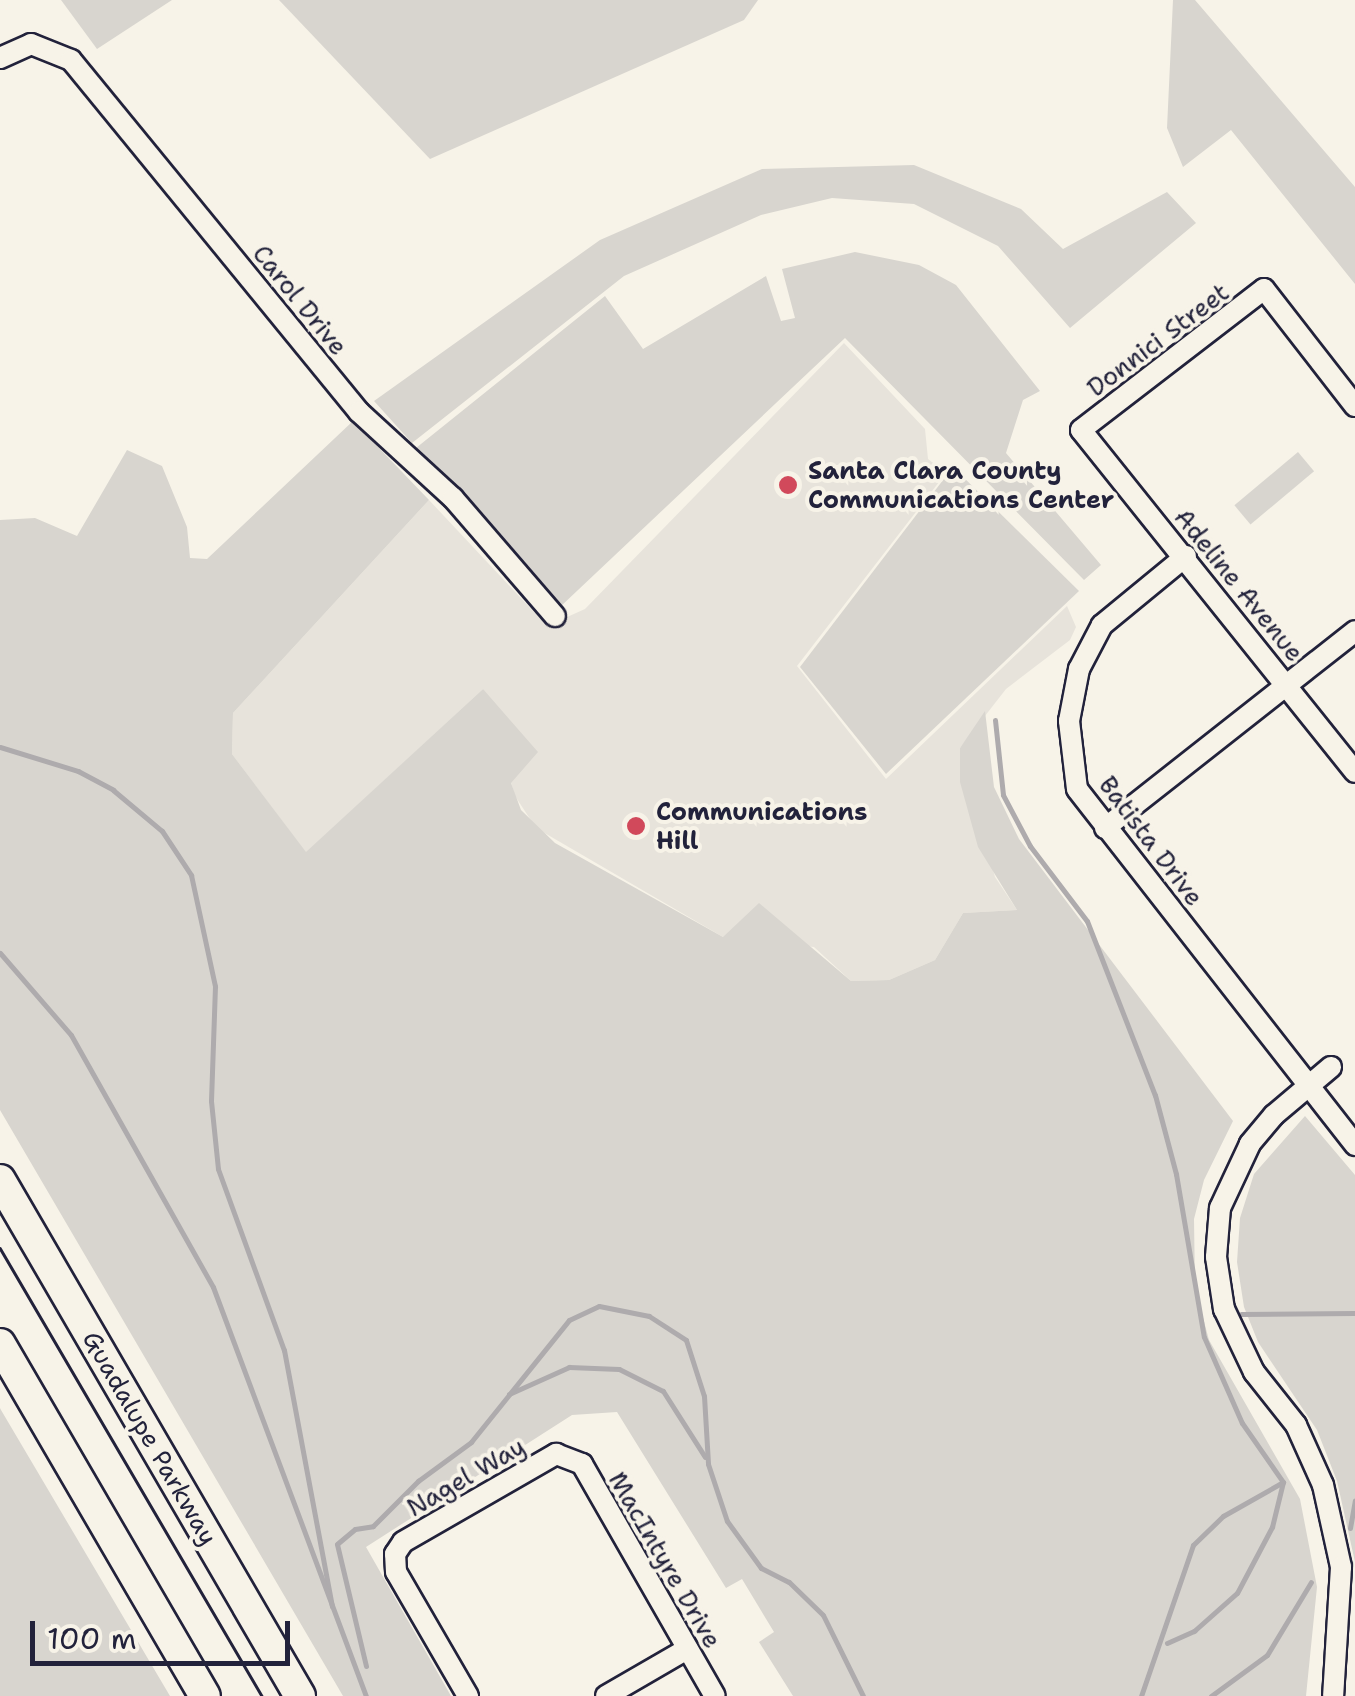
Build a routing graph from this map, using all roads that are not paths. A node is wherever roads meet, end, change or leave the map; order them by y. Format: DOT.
graph roads {
  1 [pos="0,58"];
  2 [pos="1355,406"];
  3 [pos="1080,430"];
  4 [pos="1186,556"];
  5 [pos="556,616"];
  6 [pos="1355,631"];
  7 [pos="1286,684"];
  8 [pos="1355,772"];
  9 [pos="1105,828"];
  10 [pos="1331,1067"];
  11 [pos="1307,1086"];
  12 [pos="1355,1145"];
  13 [pos="0,1180"];
  14 [pos="0,1344"];
  15 [pos="568,1454"];
  16 [pos="687,1649"];
  17 [pos="205,1696"];
  18 [pos="300,1696"];
  19 [pos="468,1696"];
  20 [pos="606,1696"];
  21 [pos="714,1696"];
  22 [pos="1334,1696"];
  1 -- 5 [label="street, Carol Drive"];
  2 -- 3 [label="street, Donnici Street"];
  3 -- 4 [label="street, Adeline Avenue"];
  4 -- 7 [label="street, Adeline Avenue"];
  4 -- 9 [label="street, Batista Drive"];
  6 -- 7 [label="street"];
  7 -- 8 [label="street, Adeline Avenue"];
  7 -- 9 [label="street"];
  9 -- 11 [label="street, Batista Drive"];
  10 -- 11 [label="street"];
  11 -- 12 [label="street, Batista Drive"];
  11 -- 22 [label="street"];
  13 -- 18 [label="highway, Guadalupe Parkway"];
  14 -- 17 [label="highway"];
  15 -- 16 [label="street, MacIntyre Drive"];
  15 -- 19 [label="street, Nagel Way"];
  16 -- 20 [label="street"];
  16 -- 21 [label="street, MacIntyre Drive"];
}
